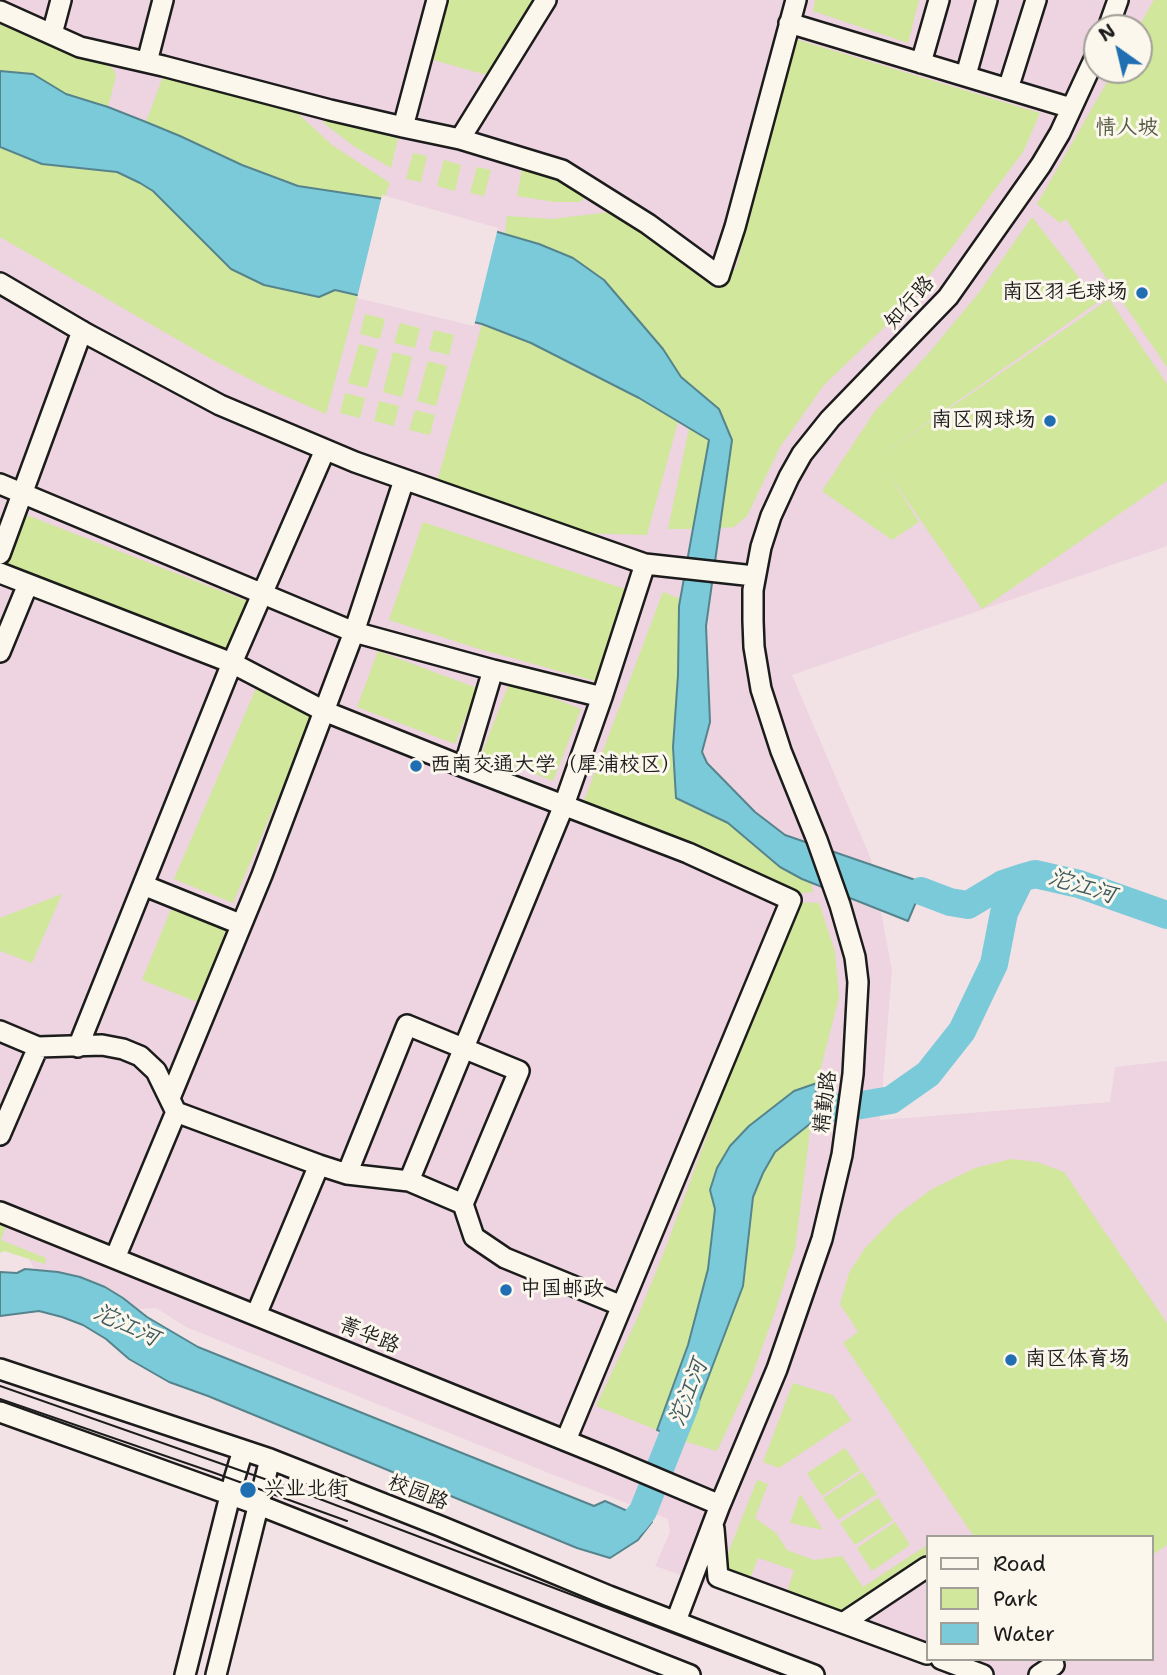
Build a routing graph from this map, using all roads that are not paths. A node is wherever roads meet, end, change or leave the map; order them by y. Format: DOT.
graph roads {
  1 [pos="61,0"];
  2 [pos="163,0"];
  3 [pos="437,0"];
  4 [pos="546,0"];
  5 [pos="796,0"];
  6 [pos="939,0"];
  7 [pos="987,0"];
  8 [pos="1036,0"];
  9 [pos="0,11"];
  10 [pos="789,23"];
  11 [pos="52,34"];
  12 [pos="147,62"];
  13 [pos="921,63"];
  14 [pos="966,75"];
  15 [pos="1083,83"];
  16 [pos="1008,89"];
  17 [pos="1071,108"];
  18 [pos="403,127"];
  19 [pos="460,139"];
  20 [pos="0,282"];
  21 [pos="82,331"];
  22 [pos="325,450"];
  23 [pos="404,480"];
  24 [pos="0,484"];
  25 [pos="22,494"];
  26 [pos="0,554"];
  27 [pos="645,564"];
  28 [pos="0,573"];
  29 [pos="754,576"];
  30 [pos="28,584"];
  31 [pos="262,594"];
  32 [pos="354,632"];
  33 [pos="0,652"];
  34 [pos="232,663"];
  35 [pos="493,670"];
  36 [pos="602,697"];
  37 [pos="324,711"];
  38 [pos="464,767"];
  39 [pos="564,805"];
  40 [pos="142,885"];
  41 [pos="240,924"];
  42 [pos="0,1031"];
  43 [pos="38,1047"];
  44 [pos="78,1047"];
  45 [pos="465,1048"];
  46 [pos="173,1105"];
  47 [pos="0,1135"];
  48 [pos="318,1165"];
  49 [pos="347,1174"];
  50 [pos="409,1181"];
  51 [pos="464,1204"];
  52 [pos="0,1212"];
  53 [pos="116,1258"];
  54 [pos="622,1306"];
  55 [pos="256,1315"];
  56 [pos="0,1369"];
  57 [pos="0,1412"];
  58 [pos="566,1440"];
  59 [pos="243,1450"];
  60 [pos="270,1460"];
  61 [pos="230,1495"];
  62 [pos="720,1504"];
  63 [pos="259,1505"];
  64 [pos="713,1524"];
  65 [pos="926,1568"];
  66 [pos="676,1621"];
  67 [pos="844,1623"];
  68 [pos="926,1654"];
  69 [pos="946,1661"];
  70 [pos="185,1675"];
  71 [pos="216,1675"];
  72 [pos="690,1675"];
  73 [pos="814,1675"];
  74 [pos="983,1675"];
  1 -- 11 [label="street"];
  2 -- 12 [label="street"];
  3 -- 18 [label="street"];
  4 -- 19 [label="street"];
  5 -- 10 [label="street"];
  6 -- 13 [label="street"];
  7 -- 14 [label="street"];
  8 -- 16 [label="street"];
  9 -- 11 [label="street"];
  10 -- 13 [label="street"];
  10 -- 19 [label="street"];
  11 -- 12 [label="street"];
  12 -- 18 [label="street"];
  13 -- 14 [label="street"];
  14 -- 16 [label="street"];
  15 -- 17 [label="street, 知行路"];
  16 -- 17 [label="street"];
  17 -- 29 [label="street, 知行路"];
  18 -- 19 [label="street"];
  20 -- 21 [label="street"];
  21 -- 22 [label="street"];
  21 -- 25 [label="street"];
  22 -- 23 [label="street"];
  22 -- 31 [label="street"];
  23 -- 27 [label="street"];
  23 -- 32 [label="street"];
  24 -- 25 [label="street"];
  25 -- 26 [label="street"];
  25 -- 31 [label="street"];
  27 -- 29 [label="street"];
  27 -- 36 [label="street"];
  28 -- 30 [label="street"];
  29 -- 62 [label="street, 精勤路"];
  30 -- 33 [label="street"];
  30 -- 34 [label="street"];
  31 -- 32 [label="street"];
  31 -- 34 [label="street"];
  32 -- 35 [label="street"];
  32 -- 37 [label="street"];
  34 -- 37 [label="street"];
  34 -- 40 [label="street"];
  35 -- 36 [label="street"];
  35 -- 38 [label="street"];
  36 -- 39 [label="street"];
  37 -- 38 [label="street"];
  37 -- 41 [label="street"];
  38 -- 39 [label="street"];
  39 -- 45 [label="street"];
  39 -- 54 [label="street"];
  40 -- 41 [label="street"];
  40 -- 44 [label="street"];
  41 -- 46 [label="street"];
  42 -- 43 [label="street"];
  43 -- 44 [label="street"];
  43 -- 47 [label="street"];
  44 -- 46 [label="street"];
  45 -- 49 [label="street"];
  45 -- 50 [label="street"];
  45 -- 51 [label="street"];
  46 -- 48 [label="street"];
  46 -- 53 [label="street"];
  48 -- 49 [label="street"];
  48 -- 55 [label="street"];
  49 -- 50 [label="street"];
  50 -- 51 [label="street"];
  51 -- 54 [label="street"];
  52 -- 53 [label="street, 菁华路"];
  53 -- 55 [label="street, 菁华路"];
  54 -- 58 [label="street"];
  55 -- 58 [label="street, 菁华路"];
  56 -- 59 [label="street, 校园路"];
  57 -- 61 [label="street"];
  58 -- 62 [label="street, 菁华路"];
  59 -- 60 [label="street, 校园路"];
  59 -- 61 [label="street"];
  60 -- 63 [label="street"];
  60 -- 66 [label="street, 校园路"];
  61 -- 63 [label="street"];
  61 -- 70 [label="street"];
  62 -- 64 [label="street, 精勤路"];
  63 -- 71 [label="street"];
  63 -- 72 [label="street"];
  64 -- 66 [label="street, 精勤路"];
  64 -- 67 [label="street"];
  65 -- 67 [label="street"];
  66 -- 73 [label="street, 校园路"];
  67 -- 68 [label="street"];
  69 -- 74 [label="street"];
}
